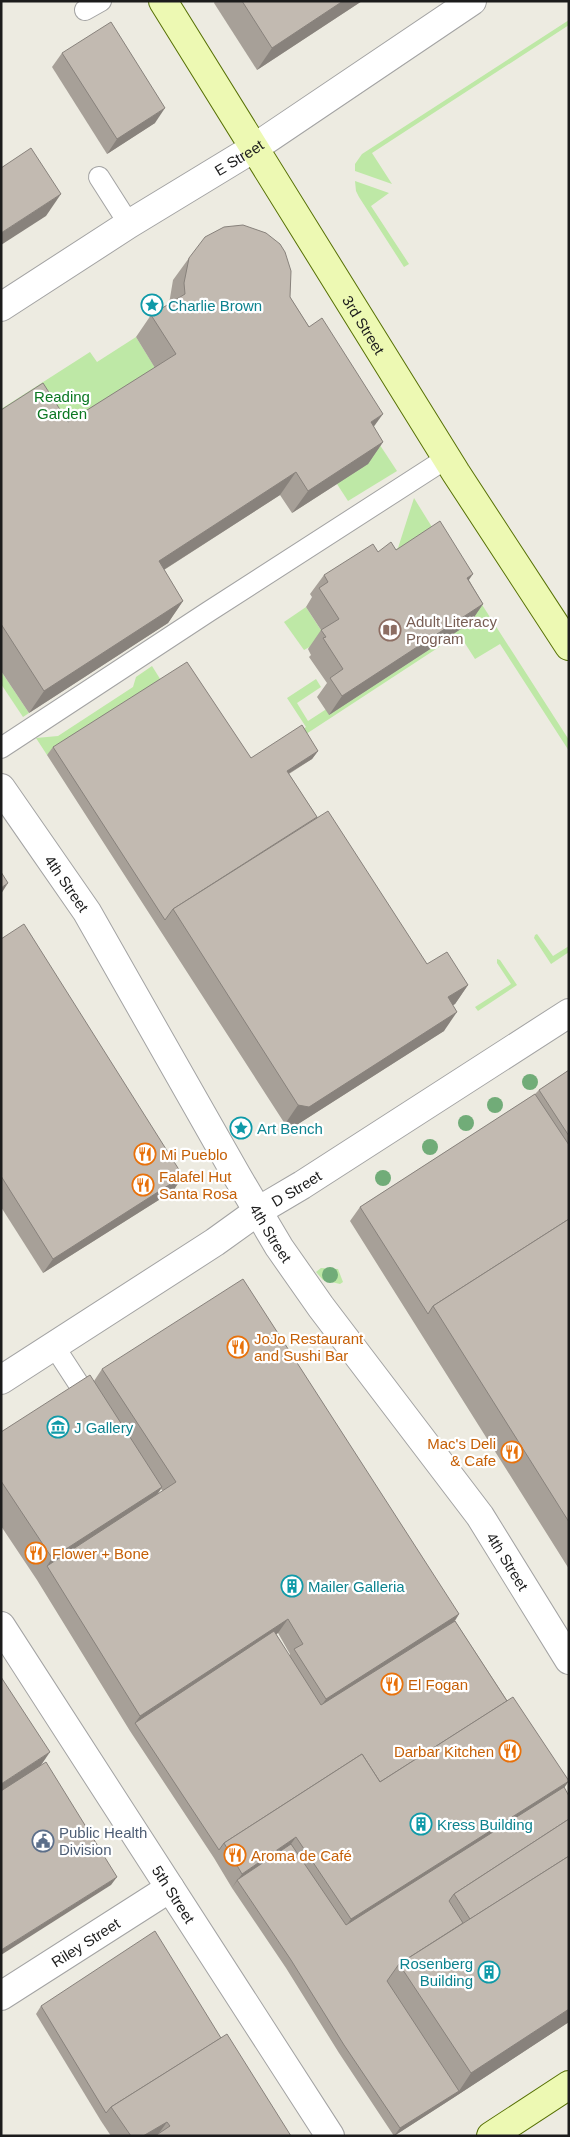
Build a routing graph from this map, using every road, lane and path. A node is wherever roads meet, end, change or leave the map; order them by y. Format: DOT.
graph roads {
  1 [pos="163,1"];
  2 [pos="472,1"];
  3 [pos="254,148"];
  4 [pos="99,177"];
  5 [pos="129,224"];
  6 [pos="1,307"];
  7 [pos="447,458"];
  8 [pos="569,646"];
  9 [pos="1,748"];
  10 [pos="1,788"];
  11 [pos="569,1013"];
  12 [pos="258,1212"];
  13 [pos="54,1346"];
  14 [pos="1,1380"];
  15 [pos="103,1422"];
  16 [pos="1,1626"];
  17 [pos="569,1660"];
  18 [pos="170,1888"];
  19 [pos="1,1996"];
  20 [pos="569,2085"];
  21 [pos="330,2136"];
  22 [pos="491,2136"];
  1 -- 3 [label="main road, 3rd Street"];
  2 -- 3 [label="street, E Street"];
  3 -- 5 [label="street, E Street"];
  3 -- 7 [label="main road, 3rd Street"];
  4 -- 5 [label="lane"];
  5 -- 6 [label="street, E Street"];
  7 -- 8 [label="main road, 3rd Street"];
  7 -- 9 [label="lane"];
  10 -- 12 [label="street, 4th Street"];
  11 -- 12 [label="street, D Street"];
  12 -- 13 [label="street, D Street"];
  12 -- 17 [label="street, 4th Street"];
  13 -- 14 [label="street, D Street"];
  13 -- 15 [label="lane"];
  16 -- 18 [label="street, 5th Street"];
  18 -- 19 [label="street, Riley Street"];
  18 -- 21 [label="street, 5th Street"];
  20 -- 22 [label="main road"];
}
